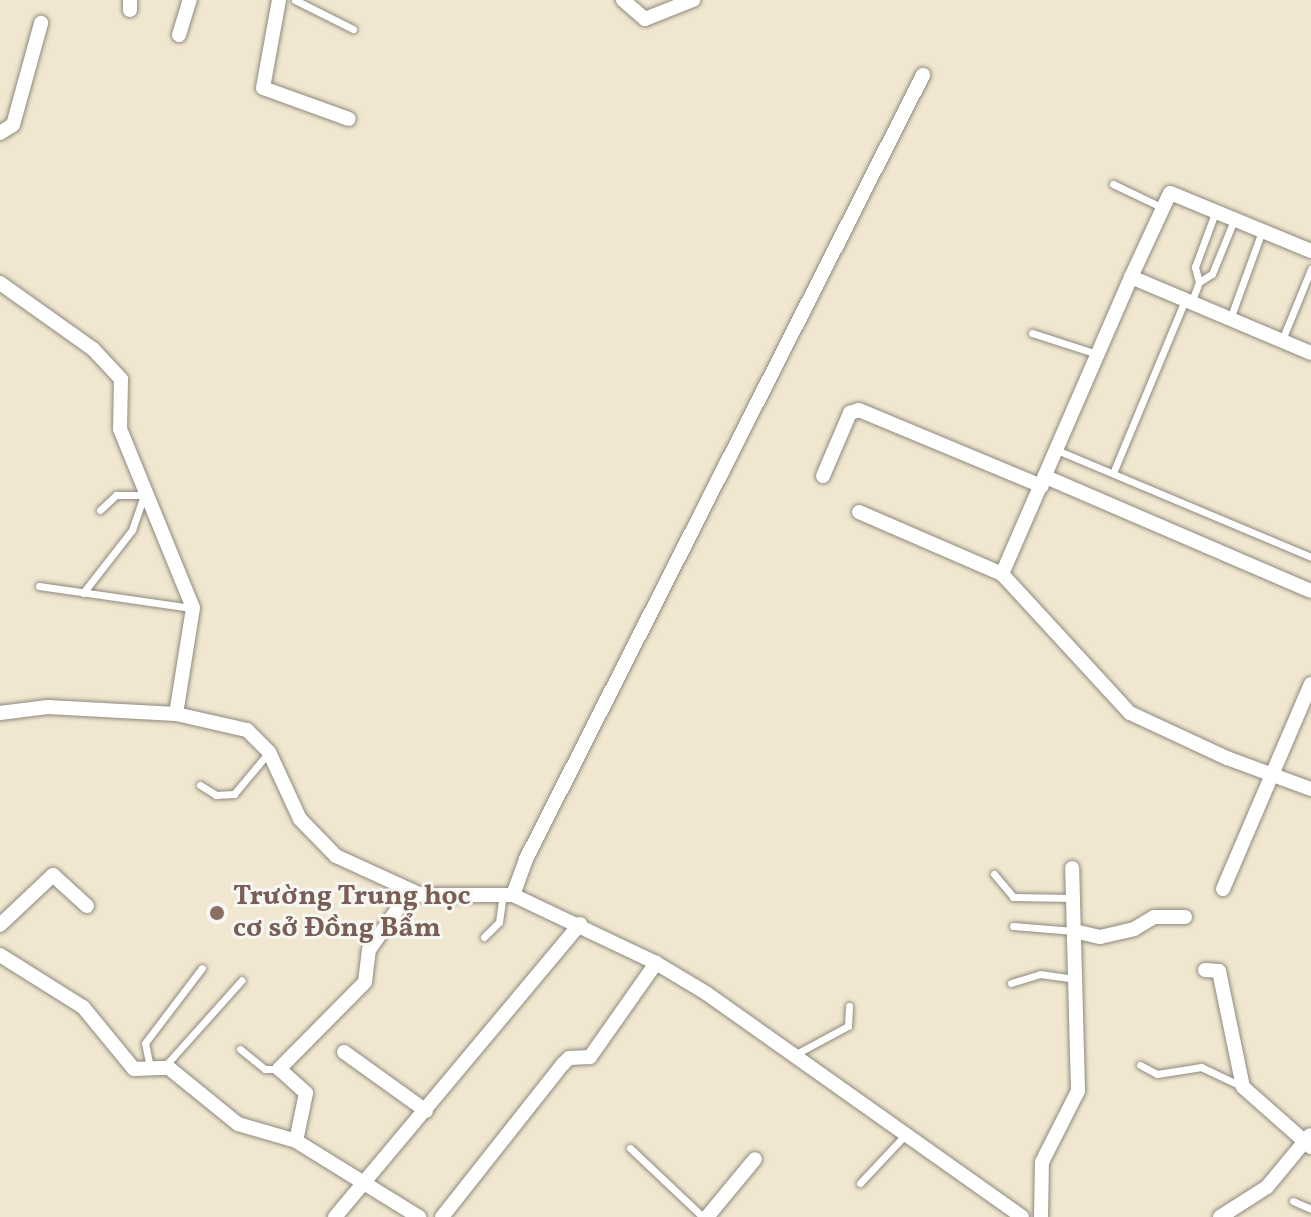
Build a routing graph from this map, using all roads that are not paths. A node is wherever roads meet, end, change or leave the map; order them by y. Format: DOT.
graph roads {
  1 [pos="190,0"];
  2 [pos="279,0"];
  3 [pos="295,0"];
  4 [pos="623,0"];
  5 [pos="686,2"];
  6 [pos="41,23"];
  7 [pos="353,29"];
  8 [pos="179,35"];
  9 [pos="923,75"];
  10 [pos="349,119"];
  11 [pos="0,133"];
  12 [pos="1113,184"];
  13 [pos="1161,207"];
  14 [pos="1216,210"];
  15 [pos="1235,218"];
  16 [pos="1263,230"];
  17 [pos="1311,251"];
  18 [pos="1311,269"];
  19 [pos="1131,277"];
  20 [pos="1199,282"];
  21 [pos="0,283"];
  22 [pos="1188,301"];
  23 [pos="1230,319"];
  24 [pos="1032,333"];
  25 [pos="1282,340"];
  26 [pos="1311,353"];
  27 [pos="1097,354"];
  28 [pos="1059,451"];
  29 [pos="1113,473"];
  30 [pos="823,476"];
  31 [pos="1044,482"];
  32 [pos="144,492"];
  33 [pos="100,510"];
  34 [pos="859,512"];
  35 [pos="1311,557"];
  36 [pos="1002,574"];
  37 [pos="39,586"];
  38 [pos="1311,591"];
  39 [pos="83,593"];
  40 [pos="193,608"];
  41 [pos="1311,684"];
  42 [pos="0,713"];
  43 [pos="176,714"];
  44 [pos="269,752"];
  45 [pos="1275,777"];
  46 [pos="200,785"];
  47 [pos="1311,789"];
  48 [pos="1072,868"];
  49 [pos="994,874"];
  50 [pos="1223,889"];
  51 [pos="410,891"];
  52 [pos="508,895"];
  53 [pos="1073,898"];
  54 [pos="87,906"];
  55 [pos="1185,917"];
  56 [pos="580,924"];
  57 [pos="0,925"];
  58 [pos="1013,926"];
  59 [pos="1074,931"];
  60 [pos="484,937"];
  61 [pos="0,955"];
  62 [pos="656,963"];
  63 [pos="202,968"];
  64 [pos="1205,970"];
  65 [pos="1075,979"];
  66 [pos="242,980"];
  67 [pos="1011,983"];
  68 [pos="849,1006"];
  69 [pos="240,1049"];
  70 [pos="344,1052"];
  71 [pos="794,1055"];
  72 [pos="1140,1065"];
  73 [pos="157,1068"];
  74 [pos="279,1069"];
  75 [pos="1243,1087"];
  76 [pos="426,1111"];
  77 [pos="906,1134"];
  78 [pos="1309,1140"];
  79 [pos="296,1141"];
  80 [pos="630,1148"];
  81 [pos="755,1159"];
  82 [pos="860,1183"];
  83 [pos="361,1184"];
  84 [pos="1293,1201"];
  85 [pos="1311,1209"];
  86 [pos="335,1217"];
  87 [pos="419,1217"];
  88 [pos="442,1217"];
  89 [pos="705,1217"];
  90 [pos="1022,1217"];
  91 [pos="1041,1217"];
  92 [pos="1220,1217"];
  1 -- 8 [label="street"];
  2 -- 10 [label="street"];
  3 -- 7 [label="lane"];
  4 -- 5 [label="street"];
  6 -- 11 [label="street"];
  9 -- 52 [label="street"];
  12 -- 13 [label="lane"];
  13 -- 14 [label="street"];
  13 -- 19 [label="street"];
  14 -- 15 [label="street"];
  14 -- 20 [label="lane"];
  15 -- 16 [label="street"];
  15 -- 20 [label="lane"];
  16 -- 17 [label="street"];
  16 -- 23 [label="lane"];
  18 -- 25 [label="lane"];
  19 -- 22 [label="street"];
  19 -- 27 [label="street"];
  20 -- 22 [label="lane"];
  21 -- 32 [label="street"];
  22 -- 23 [label="street"];
  22 -- 29 [label="lane"];
  23 -- 25 [label="street"];
  24 -- 27 [label="lane"];
  25 -- 26 [label="street"];
  27 -- 28 [label="street"];
  28 -- 29 [label="lane"];
  28 -- 31 [label="street"];
  29 -- 35 [label="lane"];
  30 -- 31 [label="street"];
  31 -- 36 [label="street"];
  31 -- 38 [label="street"];
  32 -- 33 [label="lane"];
  32 -- 39 [label="lane"];
  32 -- 40 [label="street"];
  34 -- 36 [label="street"];
  36 -- 45 [label="street"];
  37 -- 39 [label="lane"];
  39 -- 40 [label="lane"];
  40 -- 43 [label="street"];
  41 -- 45 [label="street"];
  42 -- 43 [label="street"];
  43 -- 44 [label="street"];
  44 -- 46 [label="lane"];
  44 -- 51 [label="street"];
  45 -- 47 [label="street"];
  45 -- 50 [label="street"];
  48 -- 53 [label="street"];
  49 -- 53 [label="lane"];
  51 -- 52 [label="street"];
  51 -- 74 [label="street"];
  52 -- 56 [label="street"];
  52 -- 60 [label="lane"];
  53 -- 59 [label="street"];
  54 -- 57 [label="street"];
  55 -- 59 [label="street"];
  56 -- 62 [label="street"];
  56 -- 76 [label="street"];
  58 -- 59 [label="lane"];
  59 -- 65 [label="street"];
  61 -- 73 [label="street"];
  62 -- 71 [label="street"];
  62 -- 88 [label="street"];
  63 -- 73 [label="lane"];
  64 -- 75 [label="street"];
  65 -- 67 [label="lane"];
  65 -- 91 [label="street"];
  66 -- 73 [label="lane"];
  68 -- 71 [label="lane"];
  69 -- 74 [label="lane"];
  70 -- 76 [label="street"];
  71 -- 77 [label="street"];
  72 -- 75 [label="lane"];
  73 -- 79 [label="street"];
  74 -- 79 [label="street"];
  75 -- 78 [label="street"];
  76 -- 83 [label="street"];
  77 -- 82 [label="lane"];
  77 -- 90 [label="street"];
  78 -- 92 [label="street"];
  79 -- 83 [label="street"];
  80 -- 89 [label="lane"];
  81 -- 89 [label="street"];
  83 -- 86 [label="street"];
  83 -- 87 [label="street"];
  84 -- 85 [label="lane"];
}
